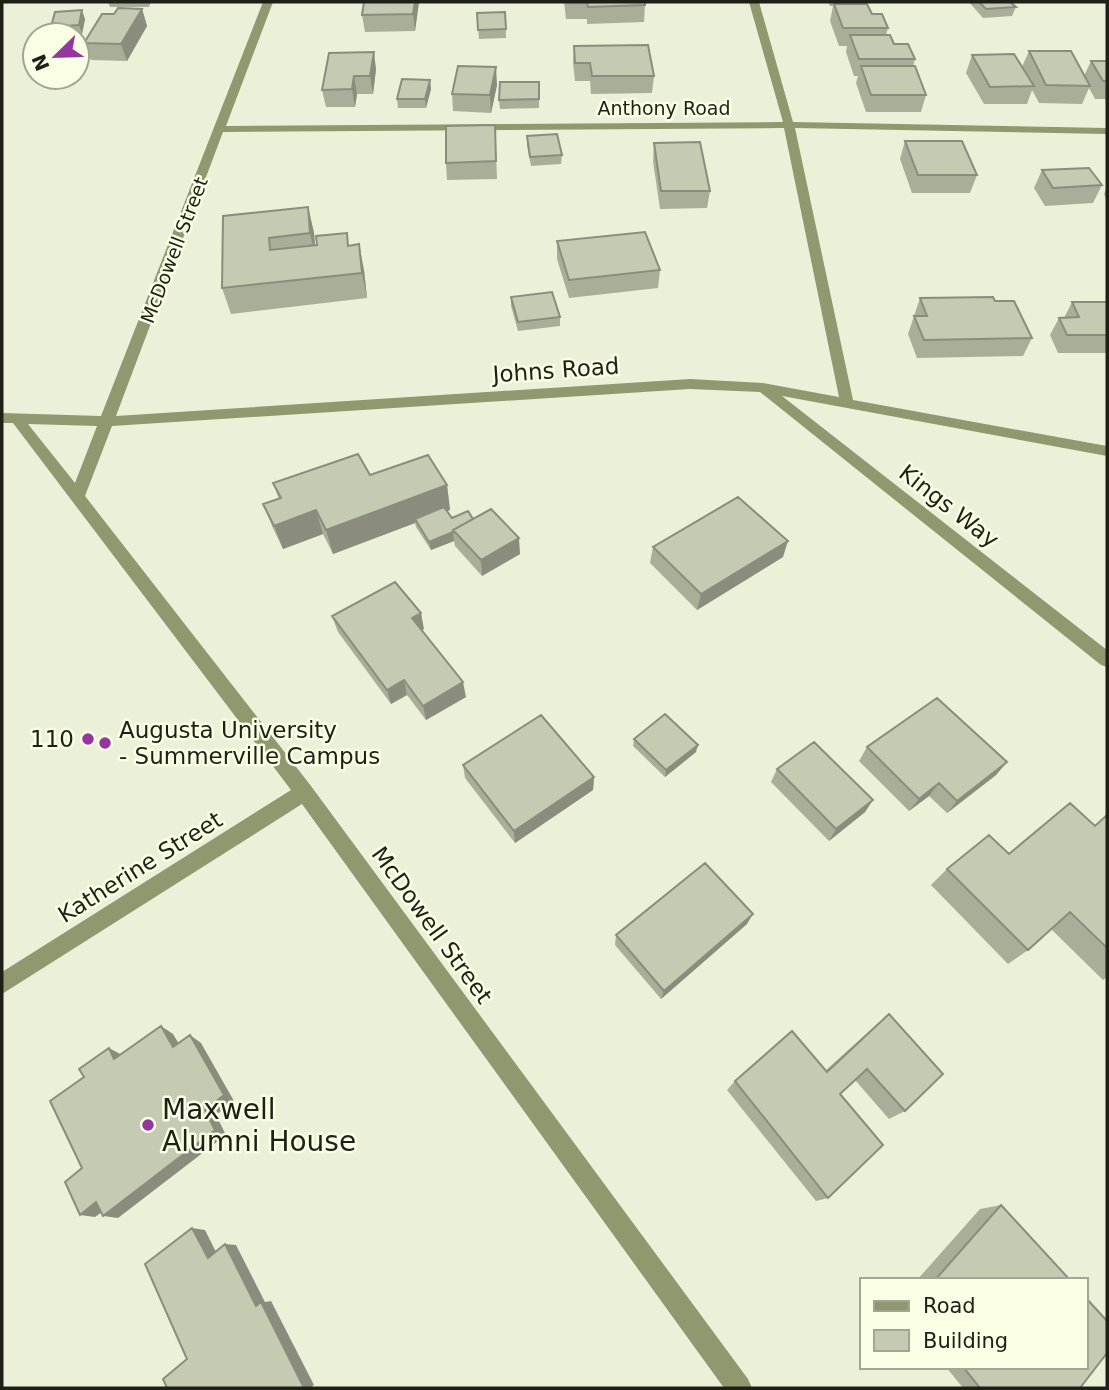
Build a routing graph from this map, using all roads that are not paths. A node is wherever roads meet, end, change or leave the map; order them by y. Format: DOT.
graph roads {
  1 [pos="268,2"];
  2 [pos="754,2"];
  3 [pos="789,125"];
  4 [pos="220,129"];
  5 [pos="1107,131"];
  6 [pos="763,388"];
  7 [pos="847,403"];
  8 [pos="9,418"];
  9 [pos="109,421"];
  10 [pos="1107,451"];
  11 [pos="77,497"];
  12 [pos="1107,660"];
  13 [pos="304,792"];
  14 [pos="2,984"];
  15 [pos="739,1388"];
  1 -- 4 [label="street, McDowell Street"];
  2 -- 3 [label="street"];
  3 -- 4 [label="street, Anthony Road"];
  3 -- 5 [label="street, Anthony Road"];
  3 -- 7 [label="street"];
  4 -- 9 [label="street, McDowell Street"];
  6 -- 7 [label="street, Johns Road"];
  6 -- 9 [label="street, Johns Road"];
  6 -- 12 [label="street, Kings Way"];
  7 -- 10 [label="street, Johns Road"];
  8 -- 9 [label="street, Johns Road"];
  8 -- 11 [label="street, McDowell Street"];
  9 -- 11 [label="street, McDowell Street"];
  11 -- 13 [label="street, McDowell Street"];
  13 -- 14 [label="street, Katherine Street"];
  13 -- 15 [label="street, McDowell Street"];
}
